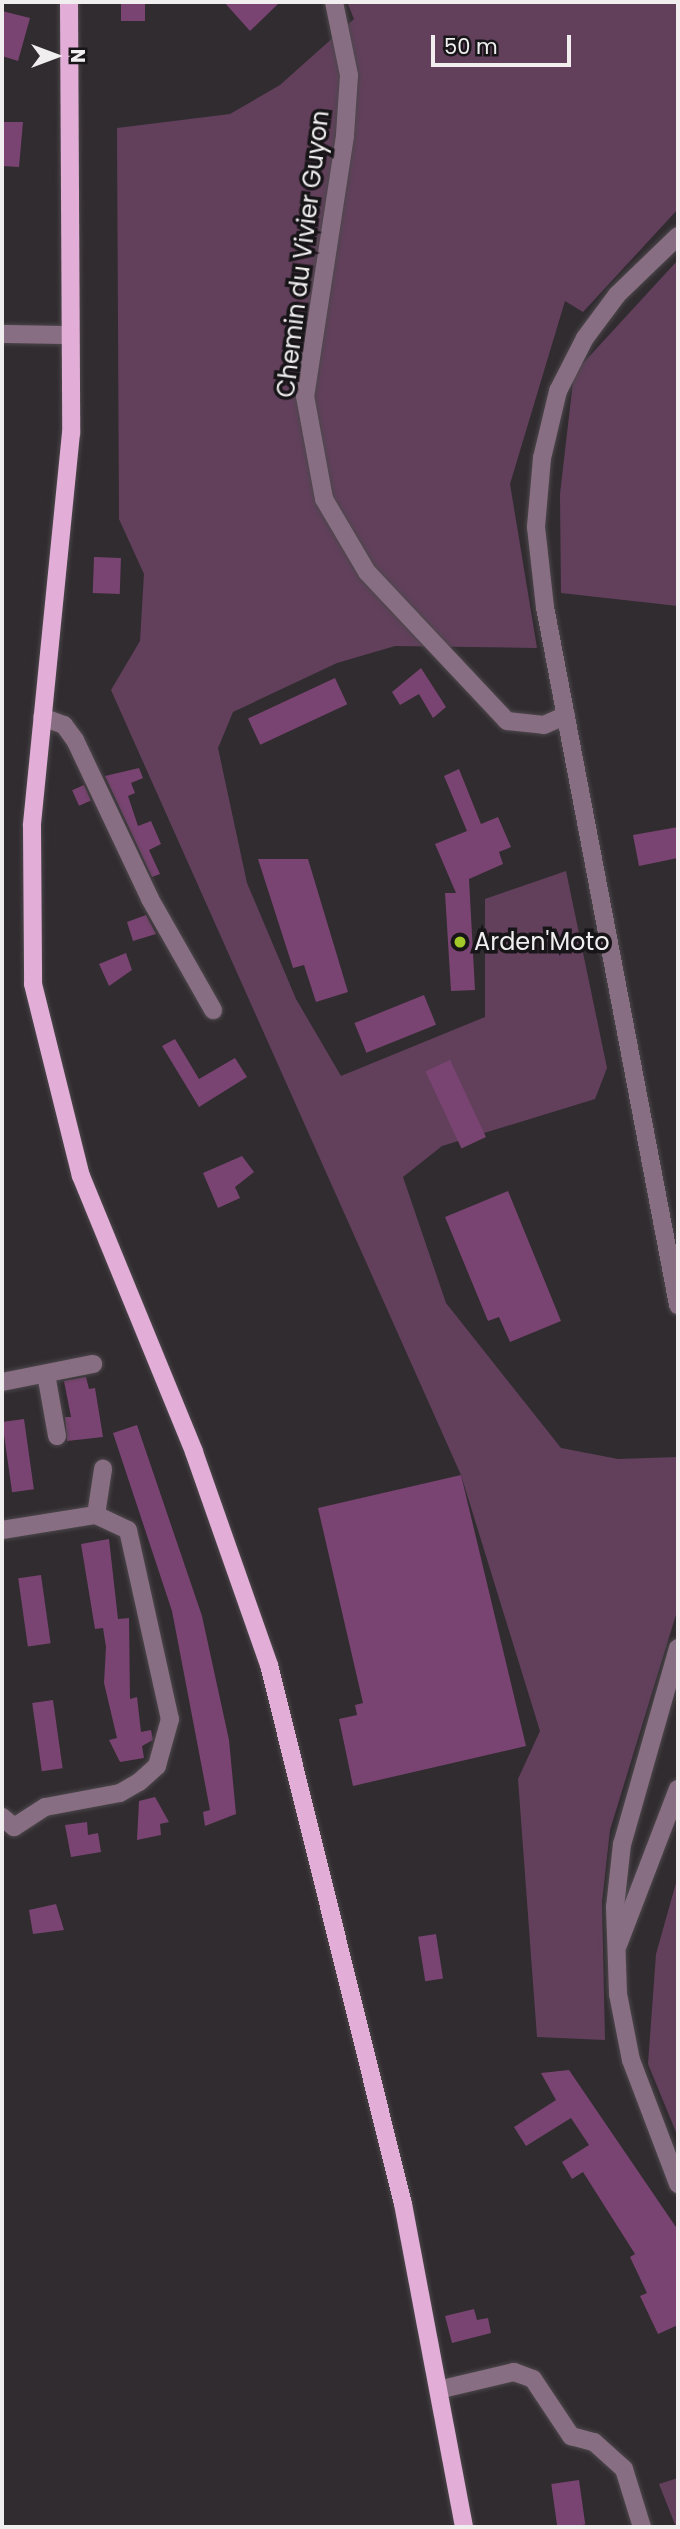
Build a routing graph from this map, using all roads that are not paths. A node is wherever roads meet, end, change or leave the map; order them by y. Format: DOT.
graph roads {
  1 [pos="69,2"];
  2 [pos="334,2"];
  3 [pos="678,236"];
  4 [pos="2,334"];
  5 [pos="69,335"];
  6 [pos="566,715"];
  7 [pos="42,716"];
  8 [pos="213,1010"];
  9 [pos="678,1305"];
  10 [pos="93,1364"];
  11 [pos="46,1374"];
  12 [pos="2,1382"];
  13 [pos="57,1436"];
  14 [pos="103,1469"];
  15 [pos="96,1515"];
  16 [pos="2,1530"];
  17 [pos="678,1647"];
  18 [pos="678,1789"];
  19 [pos="8,1822"];
  20 [pos="616,1948"];
  21 [pos="678,2184"];
  22 [pos="442,2389"];
  23 [pos="464,2527"];
  24 [pos="642,2527"];
  1 -- 5 [label="main road"];
  2 -- 6 [label="street, Chemin du Vivier Guyon"];
  3 -- 6 [label="street"];
  4 -- 5 [label="street"];
  5 -- 7 [label="main road"];
  6 -- 9 [label="street"];
  7 -- 8 [label="street"];
  7 -- 22 [label="main road"];
  10 -- 11 [label="street"];
  11 -- 12 [label="street"];
  11 -- 13 [label="street"];
  14 -- 15 [label="street"];
  15 -- 16 [label="street"];
  15 -- 19 [label="street"];
  17 -- 20 [label="street"];
  18 -- 20 [label="street"];
  20 -- 21 [label="street"];
  22 -- 23 [label="main road"];
  22 -- 24 [label="street"];
}
